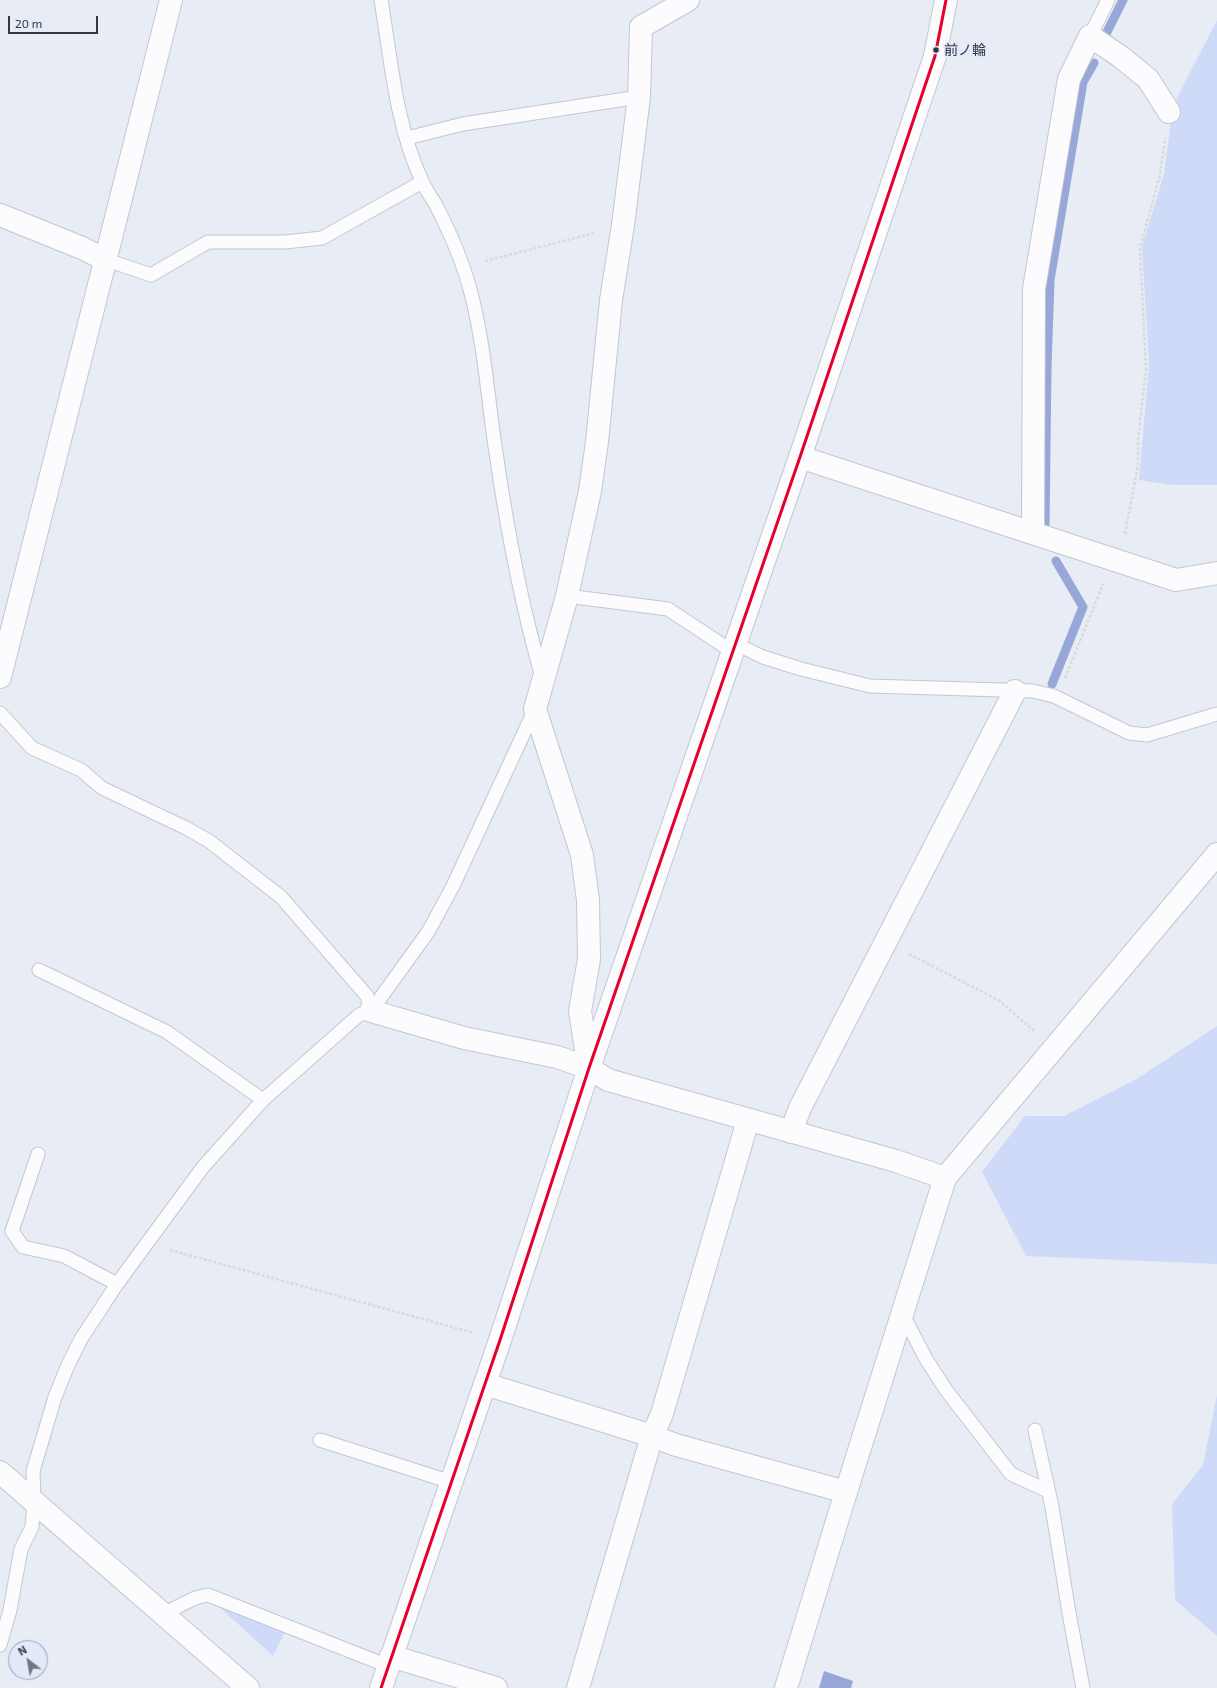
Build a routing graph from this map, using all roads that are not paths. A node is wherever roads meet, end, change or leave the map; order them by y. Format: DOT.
graph roads {
  1 [pos="171,0"];
  2 [pos="381,0"];
  3 [pos="688,0"];
  4 [pos="946,0"];
  5 [pos="1108,0"];
  6 [pos="1090,36"];
  7 [pos="639,97"];
  8 [pos="1169,112"];
  9 [pos="407,138"];
  10 [pos="422,182"];
  11 [pos="0,216"];
  12 [pos="104,259"];
  13 [pos="800,457"];
  14 [pos="1033,533"];
  15 [pos="1217,573"];
  16 [pos="567,596"];
  17 [pos="734,648"];
  18 [pos="0,677"];
  19 [pos="543,679"];
  20 [pos="1015,691"];
  21 [pos="535,709"];
  22 [pos="0,713"];
  23 [pos="1217,714"];
  24 [pos="1217,854"];
  25 [pos="39,970"];
  26 [pos="371,1011"];
  27 [pos="589,1068"];
  28 [pos="263,1100"];
  29 [pos="748,1120"];
  30 [pos="791,1132"];
  31 [pos="38,1154"];
  32 [pos="945,1178"];
  33 [pos="117,1284"];
  34 [pos="902,1313"];
  35 [pos="485,1384"];
  36 [pos="1035,1430"];
  37 [pos="652,1436"];
  38 [pos="320,1440"];
  39 [pos="0,1472"];
  40 [pos="451,1482"];
  41 [pos="1048,1490"];
  42 [pos="846,1492"];
  43 [pos="34,1501"];
  44 [pos="163,1614"];
  45 [pos="0,1645"];
  46 [pos="390,1661"];
  47 [pos="248,1688"];
  48 [pos="381,1688"];
  49 [pos="496,1688"];
  50 [pos="578,1688"];
  51 [pos="786,1688"];
  52 [pos="1083,1688"];
  1 -- 12 [label="street"];
  2 -- 9 [label="lane"];
  3 -- 7 [label="street"];
  4 -- 13 [label="street"];
  5 -- 6 [label="lane"];
  6 -- 8 [label="street"];
  6 -- 14 [label="street"];
  7 -- 9 [label="lane"];
  7 -- 16 [label="street"];
  9 -- 10 [label="lane"];
  10 -- 12 [label="lane"];
  10 -- 19 [label="lane"];
  11 -- 12 [label="street"];
  12 -- 18 [label="street"];
  13 -- 14 [label="street"];
  13 -- 17 [label="street"];
  14 -- 15 [label="street"];
  16 -- 17 [label="lane"];
  16 -- 19 [label="street"];
  17 -- 20 [label="lane"];
  17 -- 27 [label="street"];
  19 -- 21 [label="street"];
  20 -- 23 [label="lane"];
  20 -- 30 [label="street"];
  21 -- 26 [label="lane"];
  21 -- 27 [label="street"];
  22 -- 26 [label="lane"];
  24 -- 32 [label="street"];
  25 -- 28 [label="lane"];
  26 -- 27 [label="street"];
  26 -- 28 [label="lane"];
  27 -- 29 [label="street"];
  27 -- 35 [label="street"];
  28 -- 33 [label="lane"];
  29 -- 30 [label="street"];
  29 -- 37 [label="street"];
  30 -- 32 [label="street"];
  31 -- 33 [label="lane"];
  32 -- 34 [label="street"];
  33 -- 43 [label="lane"];
  34 -- 41 [label="lane"];
  34 -- 42 [label="street"];
  35 -- 37 [label="street"];
  35 -- 40 [label="street"];
  36 -- 41 [label="lane"];
  37 -- 42 [label="street"];
  37 -- 50 [label="street"];
  38 -- 40 [label="lane"];
  39 -- 43 [label="street"];
  40 -- 46 [label="street"];
  41 -- 52 [label="lane"];
  42 -- 51 [label="street"];
  43 -- 44 [label="street"];
  43 -- 45 [label="lane"];
  44 -- 46 [label="lane"];
  44 -- 47 [label="street"];
  46 -- 48 [label="street"];
  46 -- 49 [label="street"];
}
